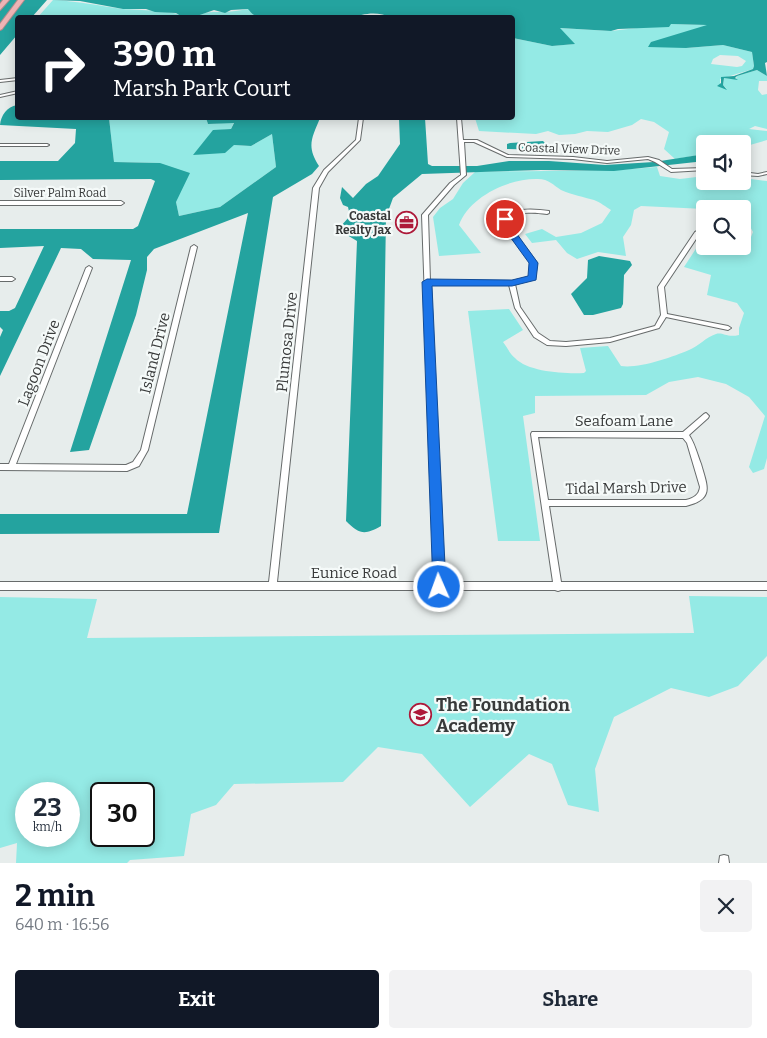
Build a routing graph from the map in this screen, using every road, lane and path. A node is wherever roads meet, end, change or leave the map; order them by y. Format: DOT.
graph roads {
  1 [pos="6,0"];
  2 [pos="21,0"];
  3 [pos="0,8"];
  4 [pos="0,28"];
  5 [pos="15,79"];
  6 [pos="0,81"];
  7 [pos="15,93"];
  8 [pos="0,96"];
  9 [pos="361,120"];
  10 [pos="459,120"];
  11 [pos="462,141"];
  12 [pos="0,145"];
  13 [pos="47,145"];
  14 [pos="696,170"];
  15 [pos="767,173"];
  16 [pos="751,174"];
  17 [pos="0,203"];
  18 [pos="120,203"];
  19 [pos="547,212"];
  20 [pos="696,234"];
  21 [pos="194,247"];
  22 [pos="89,268"];
  23 [pos="0,279"];
  24 [pos="12,279"];
  25 [pos="427,282"];
  26 [pos="512,283"];
  27 [pos="664,315"];
  28 [pos="728,328"];
  29 [pos="706,416"];
  30 [pos="685,434"];
  31 [pos="0,467"];
  32 [pos="12,467"];
  33 [pos="544,503"];
  34 [pos="0,586"];
  35 [pos="273,586"];
  36 [pos="767,586"];
  37 [pos="439,587"];
  38 [pos="558,587"];
  1 -- 3 [label="highway"];
  2 -- 4 [label="highway"];
  5 -- 6 [label="street"];
  7 -- 8 [label="street"];
  9 -- 35 [label="street, Plumosa Drive"];
  10 -- 11 [label="street"];
  11 -- 14 [label="street, Coastal View Drive"];
  11 -- 25 [label="street"];
  12 -- 13 [label="street"];
  15 -- 16 [label="street"];
  17 -- 18 [label="street, Silver Palm Road"];
  19 -- 26 [label="street"];
  20 -- 27 [label="street"];
  21 -- 32 [label="street, Island Drive"];
  22 -- 32 [label="street, Lagoon Drive"];
  23 -- 24 [label="street"];
  25 -- 26 [label="street"];
  25 -- 37 [label="street"];
  26 -- 27 [label="street"];
  27 -- 28 [label="street"];
  29 -- 30 [label="street, Seafoam Lane"];
  30 -- 33 [label="street, Seafoam Lane"];
  30 -- 33 [label="street, Tidal Marsh Drive"];
  31 -- 32 [label="street"];
  33 -- 38 [label="street"];
  34 -- 35 [label="street, Eunice Road"];
  35 -- 37 [label="street, Eunice Road"];
  36 -- 38 [label="street, Eunice Road"];
  37 -- 38 [label="street, Eunice Road"];
}
